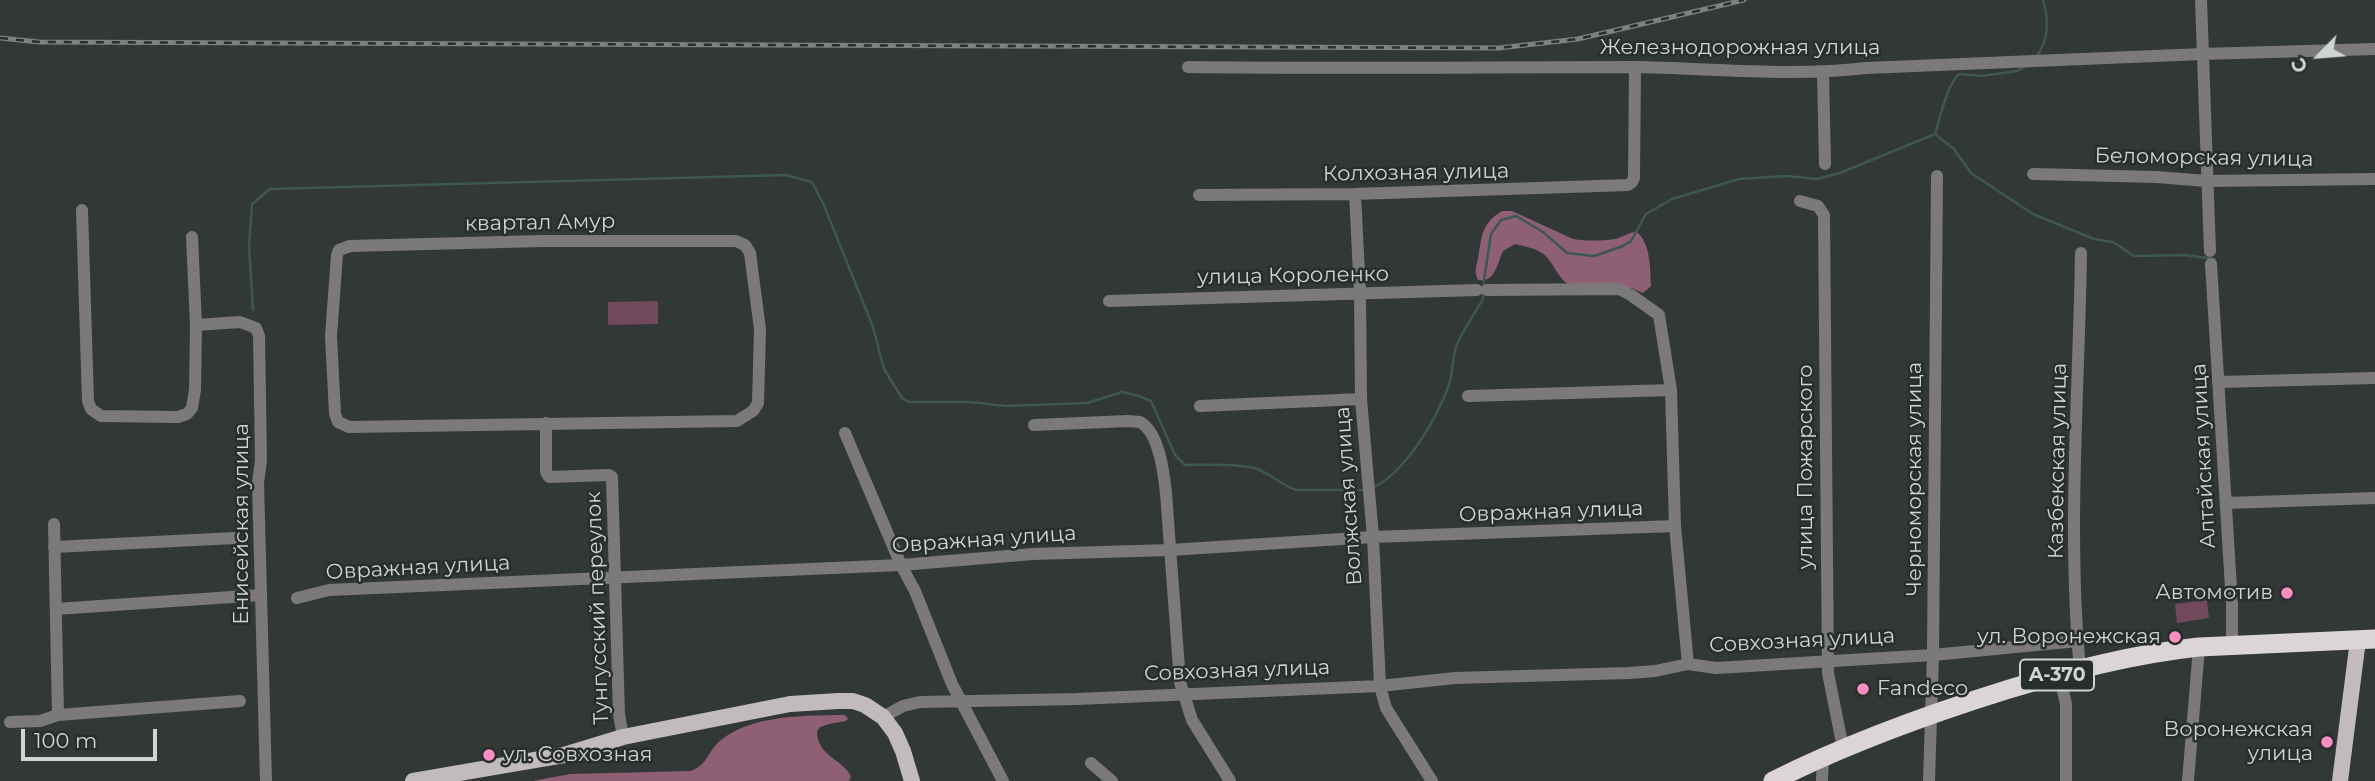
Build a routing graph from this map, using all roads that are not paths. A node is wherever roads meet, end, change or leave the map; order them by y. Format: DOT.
graph roads {
  1 [pos="2200,0"];
  2 [pos="2375,49"];
  3 [pos="2202,54"];
  4 [pos="1188,67"];
  5 [pos="1636,67"];
  6 [pos="1822,72"];
  7 [pos="1825,164"];
  8 [pos="2033,174"];
  9 [pos="1937,176"];
  10 [pos="2375,179"];
  11 [pos="2206,181"];
  12 [pos="1355,194"];
  13 [pos="1199,195"];
  14 [pos="1800,201"];
  15 [pos="82,210"];
  16 [pos="192,237"];
  17 [pos="2081,253"];
  18 [pos="1360,293"];
  19 [pos="1109,301"];
  20 [pos="196,325"];
  21 [pos="2375,378"];
  22 [pos="2218,382"];
  23 [pos="1671,390"];
  24 [pos="1468,396"];
  25 [pos="1361,399"];
  26 [pos="1200,406"];
  27 [pos="546,423"];
  28 [pos="1034,425"];
  29 [pos="845,433"];
  30 [pos="2375,498"];
  31 [pos="2225,503"];
  32 [pos="54,524"];
  33 [pos="1675,526"];
  34 [pos="1373,537"];
  35 [pos="234,538"];
  36 [pos="54,547"];
  37 [pos="1170,551"];
  38 [pos="901,565"];
  39 [pos="615,576"];
  40 [pos="261,595"];
  41 [pos="297,598"];
  42 [pos="56,608"];
  43 [pos="2366,640"];
  44 [pos="2078,641"];
  45 [pos="2232,645"];
  46 [pos="2199,647"];
  47 [pos="1933,656"];
  48 [pos="1828,662"];
  49 [pos="1688,664"];
  50 [pos="2080,670"];
  51 [pos="2059,674"];
  52 [pos="1380,685"];
  53 [pos="1183,694"];
  54 [pos="240,701"];
  55 [pos="960,702"];
  56 [pos="1930,714"];
  57 [pos="58,715"];
  58 [pos="883,717"];
  59 [pos="9,722"];
  60 [pos="623,737"];
  61 [pos="1843,748"];
  62 [pos="1823,757"];
  63 [pos="1091,763"];
  64 [pos="266,781"];
  65 [pos="413,781"];
  66 [pos="912,781"];
  67 [pos="1003,781"];
  68 [pos="1112,781"];
  69 [pos="1230,781"];
  70 [pos="1432,781"];
  71 [pos="1773,781"];
  72 [pos="1822,781"];
  73 [pos="1929,781"];
  74 [pos="2066,781"];
  75 [pos="2188,781"];
  76 [pos="2340,781"];
  1 -- 3 [label="street, Алтайская улица"];
  2 -- 3 [label="street, Железнодорожная улица"];
  3 -- 6 [label="street, Железнодорожная улица"];
  3 -- 11 [label="street, Алтайская улица"];
  4 -- 5 [label="street, Железнодорожная улица"];
  5 -- 6 [label="street, Железнодорожная улица"];
  5 -- 12 [label="street, Колхозная улица"];
  6 -- 7 [label="street"];
  8 -- 11 [label="street, Беломорская улица"];
  9 -- 47 [label="street, Черноморская улица"];
  10 -- 11 [label="street, Беломорская улица"];
  11 -- 22 [label="street, Алтайская улица"];
  12 -- 13 [label="street, Колхозная улица"];
  12 -- 18 [label="street, Волжская улица"];
  14 -- 48 [label="street, улица Пожарского"];
  15 -- 20 [label="street"];
  16 -- 20 [label="street"];
  17 -- 44 [label="street, Казбекская улица"];
  18 -- 19 [label="street, улица Короленко"];
  18 -- 23 [label="street, улица Короленко"];
  18 -- 25 [label="street, Волжская улица"];
  20 -- 40 [label="street, Енисейская улица"];
  21 -- 22 [label="street"];
  22 -- 31 [label="street, Алтайская улица"];
  23 -- 24 [label="street"];
  23 -- 33 [label="street"];
  25 -- 26 [label="street"];
  25 -- 34 [label="street, Волжская улица"];
  27 -- 27 [label="street, квартал Амур"];
  27 -- 39 [label="street, Тунгусский переулок"];
  28 -- 37 [label="street"];
  29 -- 38 [label="street"];
  30 -- 31 [label="street"];
  31 -- 45 [label="street, Алтайская улица"];
  32 -- 36 [label="street"];
  33 -- 34 [label="street, Овражная улица"];
  33 -- 49 [label="street"];
  34 -- 37 [label="street, Овражная улица"];
  34 -- 52 [label="street, Волжская улица"];
  35 -- 36 [label="street"];
  36 -- 42 [label="street"];
  37 -- 38 [label="street, Овражная улица"];
  37 -- 53 [label="street"];
  38 -- 39 [label="street, Овражная улица"];
  38 -- 55 [label="street"];
  39 -- 41 [label="street, Овражная улица"];
  39 -- 60 [label="street, Тунгусский переулок"];
  40 -- 42 [label="street"];
  40 -- 64 [label="street, Енисейская улица"];
  42 -- 57 [label="street"];
  43 -- 45 [label="highway, А-370"];
  43 -- 76 [label="main road"];
  44 -- 47 [label="street, Совхозная улица"];
  44 -- 50 [label="street, Казбекская улица"];
  45 -- 46 [label="highway, А-370"];
  46 -- 50 [label="highway, А-370"];
  46 -- 75 [label="street"];
  47 -- 48 [label="street, Совхозная улица"];
  47 -- 56 [label="street, Черноморская улица"];
  48 -- 49 [label="street, Совхозная улица"];
  48 -- 61 [label="street, улица Пожарского"];
  49 -- 52 [label="street, Совхозная улица"];
  50 -- 51 [label="highway, А-370"];
  51 -- 56 [label="highway, А-370"];
  51 -- 74 [label="street"];
  52 -- 53 [label="street, Совхозная улица"];
  52 -- 70 [label="street, Волжская улица"];
  53 -- 55 [label="street, Совхозная улица"];
  53 -- 69 [label="street"];
  54 -- 57 [label="street"];
  55 -- 58 [label="street, Совхозная улица"];
  55 -- 67 [label="street"];
  56 -- 61 [label="highway, А-370"];
  56 -- 73 [label="street, Черноморская улица"];
  57 -- 59 [label="street"];
  58 -- 60 [label="main road"];
  58 -- 66 [label="main road"];
  60 -- 65 [label="main road"];
  61 -- 62 [label="highway, А-370"];
  62 -- 71 [label="highway, А-370"];
  62 -- 72 [label="street"];
  63 -- 68 [label="street"];
}
